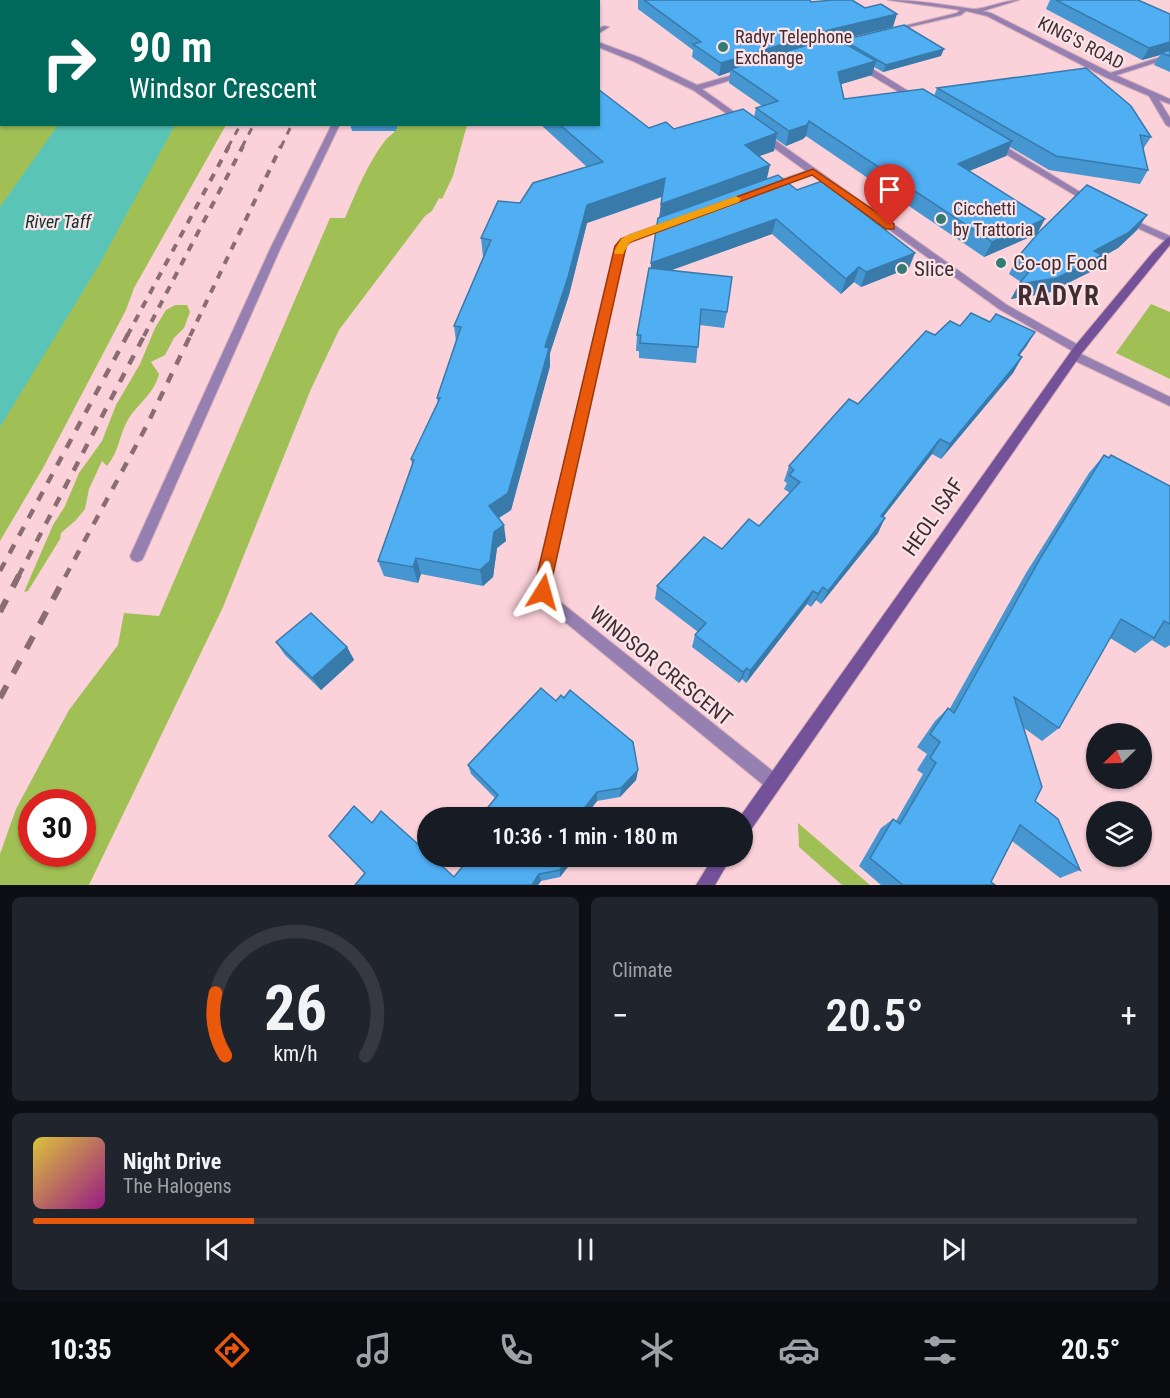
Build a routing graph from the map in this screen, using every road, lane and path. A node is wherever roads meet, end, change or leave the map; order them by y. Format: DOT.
graph roads {
  1 [pos="891,0"];
  2 [pos="1016,0"];
  3 [pos="966,8"];
  4 [pos="977,10"];
  5 [pos="606,27"];
  6 [pos="600,31"];
  7 [pos="891,31"];
  8 [pos="600,45"];
  9 [pos="1170,56"];
  10 [pos="852,59"];
  11 [pos="753,70"];
  12 [pos="1108,75"];
  13 [pos="696,87"];
  14 [pos="1152,94"];
  15 [pos="1170,102"];
  16 [pos="929,106"];
  17 [pos="1170,125"];
  18 [pos="335,126"];
  19 [pos="984,138"];
  20 [pos="813,171"];
  21 [pos="764,189"];
  22 [pos="1101,207"];
  23 [pos="687,217"];
  24 [pos="1121,217"];
  25 [pos="1170,240"];
  26 [pos="1076,353"];
  27 [pos="1170,402"];
  28 [pos="137,556"];
  29 [pos="773,782"];
  30 [pos="753,812"];
  31 [pos="717,867"];
  32 [pos="705,885"];
  1 -- 3 [label="street, KING'S ROAD"];
  2 -- 4 [label="street"];
  3 -- 4 [label="street, KING'S ROAD"];
  3 -- 7 [label="street"];
  4 -- 12 [label="street, KING'S ROAD"];
  5 -- 6 [label="street"];
  8 -- 13 [label="street"];
  9 -- 12 [label="street"];
  10 -- 16 [label="street"];
  11 -- 13 [label="street"];
  12 -- 14 [label="street, KING'S ROAD"];
  13 -- 20 [label="street"];
  14 -- 15 [label="street, KING'S ROAD"];
  14 -- 17 [label="street"];
  18 -- 28 [label="street"];
  19 -- 22 [label="street"];
  20 -- 21 [label="street"];
  20 -- 26 [label="street"];
  23 -- 29 [label="street, WINDSOR CRESCENT"];
  24 -- 25 [label="street"];
  25 -- 26 [label="main road, HEOL ISAF"];
  26 -- 27 [label="street"];
  26 -- 29 [label="main road, HEOL ISAF"];
  29 -- 30 [label="main road, HEOL ISAF"];
  31 -- 32 [label="main road"];
}
